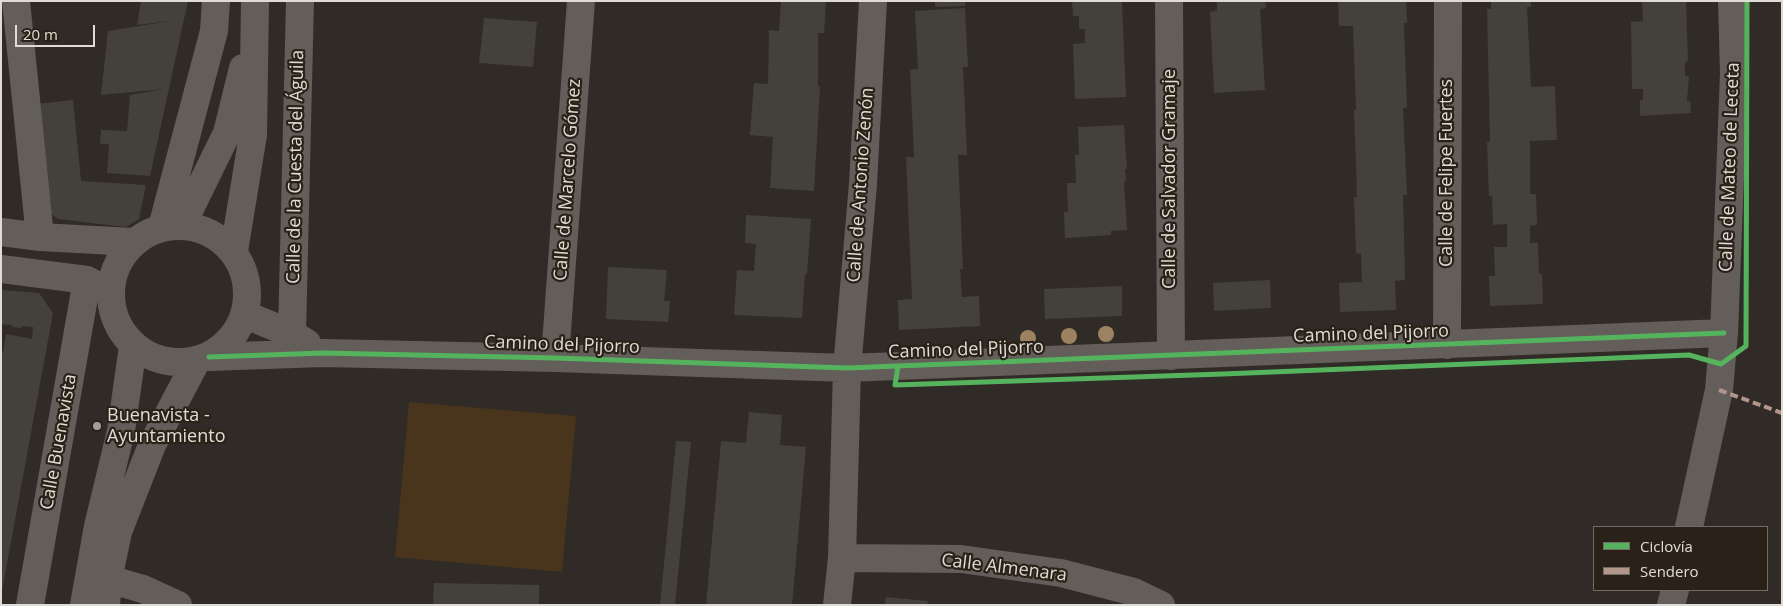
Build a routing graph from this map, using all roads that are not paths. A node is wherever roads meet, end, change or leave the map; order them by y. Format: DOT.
graph roads {
  1 [pos="16,1"];
  2 [pos="216,1"];
  3 [pos="300,1"];
  4 [pos="581,1"];
  5 [pos="873,1"];
  6 [pos="1169,1"];
  7 [pos="1448,1"];
  8 [pos="1732,1"];
  9 [pos="253,22"];
  10 [pos="214,30"];
  11 [pos="172,226"];
  12 [pos="1,232"];
  13 [pos="40,237"];
  14 [pos="133,242"];
  15 [pos="234,251"];
  16 [pos="1,269"];
  17 [pos="87,280"];
  18 [pos="110,293"];
  19 [pos="246,315"];
  20 [pos="292,334"];
  21 [pos="1724,334"];
  22 [pos="1447,345"];
  23 [pos="133,346"];
  24 [pos="323,353"];
  25 [pos="1171,356"];
  26 [pos="555,358"];
  27 [pos="202,360"];
  28 [pos="848,368"];
  29 [pos="1689,526"];
  30 [pos="842,558"];
  31 [pos="1675,591"];
  32 [pos="107,592"];
  33 [pos="1133,598"];
  34 [pos="30,605"];
  35 [pos="84,605"];
  36 [pos="178,605"];
  37 [pos="837,605"];
  38 [pos="1161,605"];
  39 [pos="1671,605"];
  1 -- 13 [label="street"];
  2 -- 10 [label="street"];
  3 -- 20 [label="street, Calle de la Cuesta del Águila"];
  4 -- 26 [label="street, Calle de Marcelo Gómez"];
  5 -- 28 [label="street, Calle de Antonio Zenón"];
  6 -- 25 [label="street, Calle de Salvador Gramaje"];
  7 -- 22 [label="street, Calle de Felipe Fuertes"];
  8 -- 21 [label="street, Calle de Mateo de Leceta"];
  9 -- 10 [label="street"];
  9 -- 11 [label="street"];
  9 -- 15 [label="street"];
  10 -- 11 [label="street"];
  11 -- 14 [label="street"];
  11 -- 15 [label="street"];
  12 -- 13 [label="street"];
  13 -- 14 [label="street"];
  14 -- 18 [label="street"];
  15 -- 19 [label="street"];
  16 -- 17 [label="street"];
  17 -- 18 [label="street"];
  17 -- 34 [label="street, Calle Buenavista"];
  18 -- 23 [label="street"];
  19 -- 20 [label="street"];
  19 -- 27 [label="street"];
  20 -- 24 [label="street"];
  21 -- 22 [label="street, Camino del Pijorro"];
  21 -- 29 [label="street, Calle de Mateo de Leceta"];
  22 -- 25 [label="street, Camino del Pijorro"];
  23 -- 27 [label="street"];
  23 -- 35 [label="street"];
  24 -- 26 [label="street, Camino del Pijorro"];
  24 -- 27 [label="street, Camino del Pijorro"];
  25 -- 28 [label="street, Camino del Pijorro"];
  26 -- 28 [label="street, Camino del Pijorro"];
  27 -- 32 [label="street"];
  28 -- 30 [label="street, Calle de Antonio Zenón"];
  30 -- 33 [label="street, Calle Almenara"];
  30 -- 37 [label="street, Calle de Antonio Zenón"];
  31 -- 39 [label="street"];
  32 -- 36 [label="street"];
  33 -- 38 [label="street, Calle Almenara"];
}
